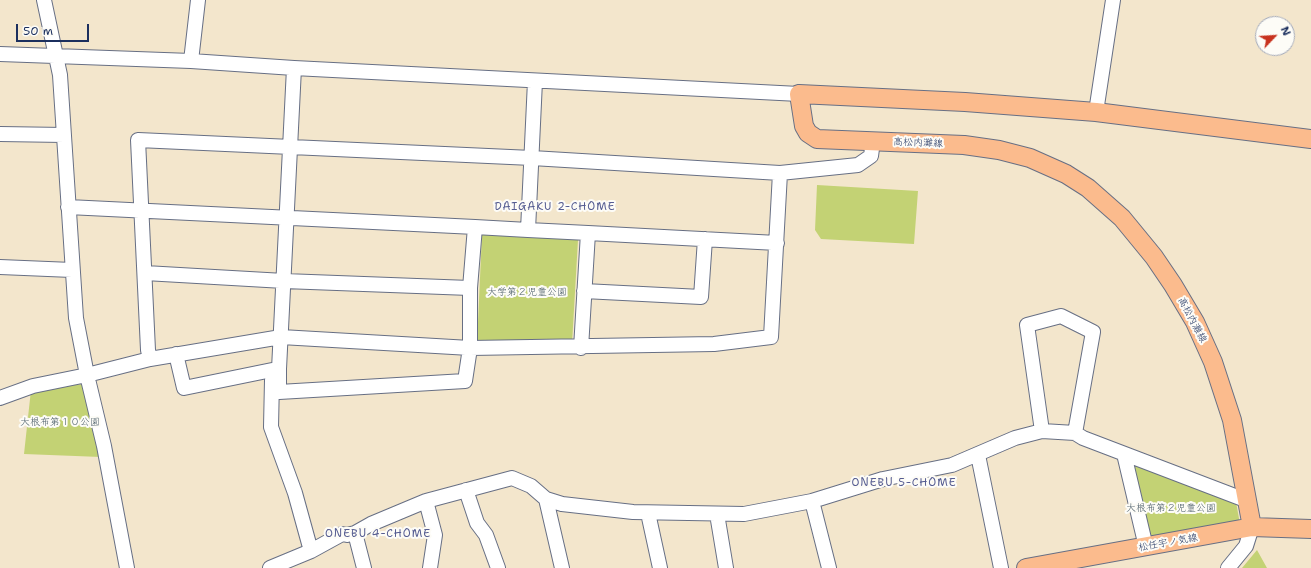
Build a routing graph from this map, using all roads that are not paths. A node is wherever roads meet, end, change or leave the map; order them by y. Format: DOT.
graph roads {
  1 [pos="44,0"];
  2 [pos="198,0"];
  3 [pos="1113,0"];
  4 [pos="0,54"];
  5 [pos="56,57"];
  6 [pos="191,61"];
  7 [pos="294,68"];
  8 [pos="535,81"];
  9 [pos="799,94"];
  10 [pos="1096,112"];
  11 [pos="0,134"];
  12 [pos="64,135"];
  13 [pos="1311,139"];
  14 [pos="873,141"];
  15 [pos="290,147"];
  16 [pos="532,158"];
  17 [pos="780,172"];
  18 [pos="68,207"];
  19 [pos="141,211"];
  20 [pos="286,217"];
  21 [pos="475,227"];
  22 [pos="528,230"];
  23 [pos="588,233"];
  24 [pos="705,238"];
  25 [pos="777,242"];
  26 [pos="0,267"];
  27 [pos="72,270"];
  28 [pos="145,273"];
  29 [pos="284,281"];
  30 [pos="470,288"];
  31 [pos="584,291"];
  32 [pos="281,337"];
  33 [pos="470,348"];
  34 [pos="581,348"];
  35 [pos="176,354"];
  36 [pos="150,359"];
  37 [pos="276,369"];
  38 [pos="87,375"];
  39 [pos="0,398"];
  40 [pos="1042,431"];
  41 [pos="1075,433"];
  42 [pos="1124,454"];
  43 [pos="978,455"];
  44 [pos="466,490"];
  45 [pos="546,499"];
  46 [pos="426,501"];
  47 [pos="812,501"];
  48 [pos="1248,501"];
  49 [pos="648,513"];
  50 [pos="717,514"];
  51 [pos="1252,527"];
  52 [pos="1308,529"];
  53 [pos="355,533"];
  54 [pos="1146,547"];
  55 [pos="311,551"];
  56 [pos="127,568"];
  57 [pos="270,568"];
  58 [pos="364,568"];
  59 [pos="430,568"];
  60 [pos="498,568"];
  61 [pos="562,568"];
  62 [pos="660,568"];
  63 [pos="726,568"];
  64 [pos="829,568"];
  65 [pos="1001,568"];
  66 [pos="1026,568"];
  67 [pos="1228,568"];
  1 -- 5 [label="street"];
  2 -- 6 [label="street"];
  3 -- 10 [label="street"];
  4 -- 5 [label="street"];
  5 -- 6 [label="street"];
  5 -- 12 [label="street"];
  6 -- 7 [label="street"];
  7 -- 8 [label="street"];
  7 -- 15 [label="street"];
  8 -- 9 [label="street"];
  8 -- 16 [label="street"];
  9 -- 10 [label="main road"];
  9 -- 14 [label="main road, 高松内灘線"];
  10 -- 13 [label="main road"];
  11 -- 12 [label="street"];
  12 -- 18 [label="street"];
  14 -- 17 [label="street"];
  14 -- 48 [label="main road, 高松内灘線"];
  15 -- 16 [label="street"];
  15 -- 19 [label="street"];
  15 -- 20 [label="street"];
  16 -- 17 [label="street"];
  16 -- 22 [label="street"];
  17 -- 25 [label="street"];
  18 -- 19 [label="street"];
  18 -- 27 [label="street"];
  19 -- 20 [label="street"];
  19 -- 28 [label="street"];
  20 -- 21 [label="street"];
  20 -- 29 [label="street"];
  21 -- 22 [label="street"];
  21 -- 30 [label="street"];
  22 -- 23 [label="street"];
  23 -- 24 [label="street"];
  23 -- 31 [label="street"];
  24 -- 25 [label="street"];
  24 -- 31 [label="street"];
  25 -- 34 [label="street"];
  26 -- 27 [label="street"];
  27 -- 38 [label="street"];
  28 -- 29 [label="street"];
  28 -- 36 [label="street"];
  29 -- 30 [label="street"];
  29 -- 32 [label="street"];
  30 -- 33 [label="street"];
  31 -- 34 [label="street"];
  32 -- 33 [label="street"];
  32 -- 35 [label="street"];
  32 -- 37 [label="street"];
  33 -- 34 [label="street"];
  33 -- 37 [label="street"];
  35 -- 36 [label="street"];
  35 -- 37 [label="street"];
  36 -- 38 [label="street"];
  37 -- 55 [label="street"];
  38 -- 39 [label="street"];
  38 -- 56 [label="street"];
  40 -- 41 [label="street"];
  40 -- 41 [label="street"];
  40 -- 43 [label="street"];
  41 -- 42 [label="street"];
  42 -- 48 [label="street"];
  42 -- 54 [label="street"];
  43 -- 47 [label="street"];
  43 -- 65 [label="street"];
  44 -- 45 [label="street"];
  44 -- 46 [label="street"];
  44 -- 60 [label="street"];
  45 -- 49 [label="street"];
  45 -- 61 [label="street"];
  46 -- 53 [label="street"];
  46 -- 59 [label="street"];
  47 -- 50 [label="street"];
  47 -- 64 [label="street"];
  48 -- 51 [label="main road, 高松内灘線"];
  49 -- 50 [label="street"];
  49 -- 62 [label="street"];
  50 -- 63 [label="street"];
  51 -- 52 [label="main road, 松任宇ノ気線"];
  51 -- 54 [label="main road, 松任宇ノ気線"];
  51 -- 67 [label="street"];
  53 -- 55 [label="street"];
  53 -- 58 [label="street"];
  54 -- 66 [label="main road, 松任宇ノ気線"];
  55 -- 57 [label="street"];
}
